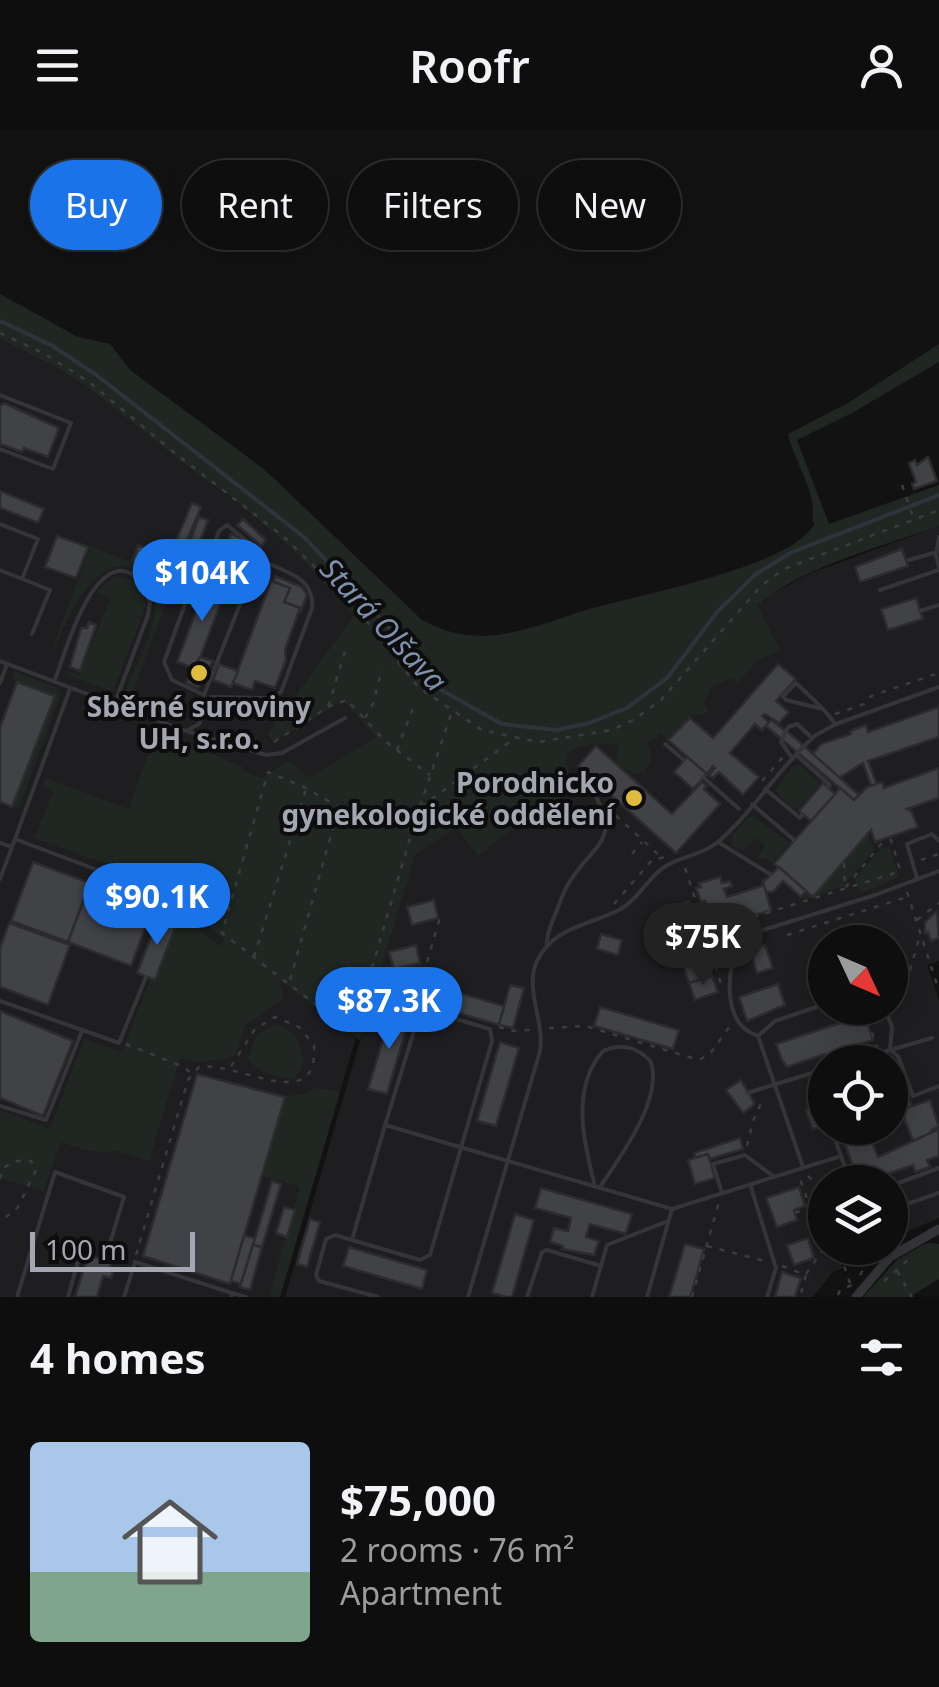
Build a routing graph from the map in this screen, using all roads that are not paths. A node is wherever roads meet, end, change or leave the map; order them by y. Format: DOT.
graph roads {
  1 [pos="0,395"];
  2 [pos="0,449"];
  3 [pos="0,524"];
  4 [pos="939,537"];
  5 [pos="936,552"];
  6 [pos="909,560"];
  7 [pos="263,562"];
  8 [pos="206,566"];
  9 [pos="939,568"];
  10 [pos="0,570"];
  11 [pos="248,578"];
  12 [pos="22,579"];
  13 [pos="880,590"];
  14 [pos="939,605"];
  15 [pos="920,611"];
  16 [pos="32,634"];
  17 [pos="0,661"];
  18 [pos="8,664"];
  19 [pos="54,682"];
  20 [pos="0,683"];
  21 [pos="939,687"];
  22 [pos="70,688"];
  23 [pos="204,695"];
  24 [pos="211,697"];
  25 [pos="114,704"];
  26 [pos="823,709"];
  27 [pos="344,718"];
  28 [pos="835,724"];
  29 [pos="186,731"];
  30 [pos="812,738"];
  31 [pos="666,744"];
  32 [pos="794,757"];
  33 [pos="684,760"];
  34 [pos="703,778"];
  35 [pos="590,786"];
  36 [pos="827,787"];
  37 [pos="766,789"];
  38 [pos="752,804"];
  39 [pos="739,809"];
  40 [pos="803,814"];
  41 [pos="15,839"];
  42 [pos="794,840"];
  43 [pos="939,841"];
  44 [pos="718,842"];
  45 [pos="0,843"];
  46 [pos="12,847"];
  47 [pos="939,871"];
  48 [pos="770,874"];
  49 [pos="917,878"];
  50 [pos="0,879"];
  51 [pos="168,919"];
  52 [pos="744,936"];
  53 [pos="710,946"];
  54 [pos="547,947"];
  55 [pos="146,977"];
  56 [pos="0,1001"];
  57 [pos="808,1010"];
  58 [pos="82,1032"];
  59 [pos="758,1036"];
  60 [pos="932,1038"];
  61 [pos="908,1045"];
  62 [pos="808,1076"];
  63 [pos="908,1085"];
  64 [pos="776,1086"];
  65 [pos="939,1086"];
  66 [pos="748,1093"];
  67 [pos="0,1106"];
  68 [pos="385,1125"];
  69 [pos="837,1145"];
  70 [pos="462,1148"];
  71 [pos="841,1156"];
  72 [pos="508,1162"];
  73 [pos="844,1165"];
  74 [pos="799,1168"];
  75 [pos="939,1168"];
  76 [pos="774,1176"];
  77 [pos="908,1179"];
  78 [pos="750,1184"];
  79 [pos="598,1187"];
  80 [pos="722,1193"];
  81 [pos="939,1193"];
  82 [pos="908,1204"];
  83 [pos="672,1209"];
  84 [pos="668,1221"];
  85 [pos="939,1229"];
  86 [pos="352,1240"];
  87 [pos="80,1254"];
  88 [pos="106,1256"];
  89 [pos="601,1266"];
  90 [pos="232,1295"];
  91 [pos="18,1297"];
  92 [pos="68,1297"];
  93 [pos="124,1297"];
  94 [pos="246,1297"];
  95 [pos="376,1297"];
  96 [pos="468,1297"];
  97 [pos="527,1297"];
  98 [pos="592,1297"];
  99 [pos="647,1297"];
  100 [pos="767,1297"];
  101 [pos="855,1297"];
  1 -- 2 [label="lane"];
  3 -- 12 [label="lane"];
  4 -- 5 [label="lane"];
  5 -- 6 [label="lane"];
  5 -- 9 [label="lane"];
  7 -- 8 [label="lane"];
  7 -- 11 [label="lane"];
  7 -- 24 [label="lane"];
  8 -- 11 [label="lane"];
  8 -- 23 [label="lane"];
  9 -- 13 [label="lane"];
  10 -- 12 [label="lane"];
  11 -- 23 [label="lane"];
  12 -- 16 [label="lane"];
  14 -- 15 [label="lane"];
  17 -- 18 [label="lane"];
  18 -- 19 [label="lane"];
  18 -- 20 [label="lane"];
  19 -- 22 [label="lane"];
  19 -- 25 [label="lane"];
  21 -- 28 [label="lane"];
  22 -- 25 [label="lane"];
  22 -- 41 [label="lane"];
  23 -- 24 [label="lane"];
  24 -- 29 [label="lane"];
  25 -- 29 [label="lane"];
  26 -- 26 [label="lane"];
  26 -- 28 [label="lane"];
  27 -- 29 [label="lane"];
  28 -- 30 [label="lane"];
  30 -- 32 [label="lane"];
  30 -- 32 [label="lane"];
  31 -- 33 [label="lane"];
  32 -- 36 [label="lane"];
  32 -- 37 [label="lane"];
  34 -- 39 [label="lane"];
  35 -- 54 [label="lane"];
  37 -- 38 [label="lane"];
  37 -- 40 [label="lane"];
  38 -- 42 [label="lane"];
  38 -- 44 [label="lane"];
  41 -- 46 [label="lane"];
  41 -- 51 [label="lane"];
  43 -- 49 [label="lane"];
  44 -- 48 [label="lane"];
  44 -- 54 [label="lane"];
  45 -- 46 [label="lane"];
  46 -- 50 [label="lane"];
  47 -- 49 [label="lane"];
  49 -- 52 [label="lane"];
  52 -- 53 [label="lane"];
  52 -- 59 [label="lane"];
  54 -- 72 [label="lane"];
  55 -- 58 [label="lane"];
  56 -- 58 [label="lane"];
  57 -- 59 [label="lane"];
  58 -- 67 [label="lane"];
  59 -- 64 [label="lane"];
  60 -- 61 [label="lane"];
  62 -- 64 [label="lane"];
  63 -- 65 [label="lane"];
  64 -- 66 [label="lane"];
  64 -- 74 [label="lane"];
  68 -- 70 [label="lane"];
  68 -- 70 [label="lane"];
  68 -- 86 [label="lane"];
  69 -- 71 [label="lane"];
  70 -- 72 [label="lane"];
  70 -- 86 [label="lane"];
  71 -- 73 [label="lane"];
  71 -- 74 [label="lane"];
  72 -- 79 [label="lane"];
  72 -- 96 [label="lane"];
  74 -- 76 [label="lane"];
  75 -- 77 [label="lane"];
  76 -- 78 [label="lane"];
  76 -- 80 [label="lane"];
  78 -- 80 [label="lane"];
  78 -- 100 [label="lane"];
  79 -- 79 [label="lane"];
  79 -- 83 [label="lane"];
  80 -- 83 [label="lane"];
  81 -- 82 [label="lane"];
  83 -- 84 [label="lane"];
  84 -- 89 [label="lane"];
  84 -- 99 [label="lane"];
  85 -- 101 [label="street"];
  86 -- 95 [label="lane"];
  87 -- 92 [label="lane"];
  88 -- 91 [label="lane"];
  89 -- 97 [label="lane"];
  89 -- 98 [label="lane"];
  90 -- 93 [label="lane"];
  90 -- 94 [label="lane"];
}
